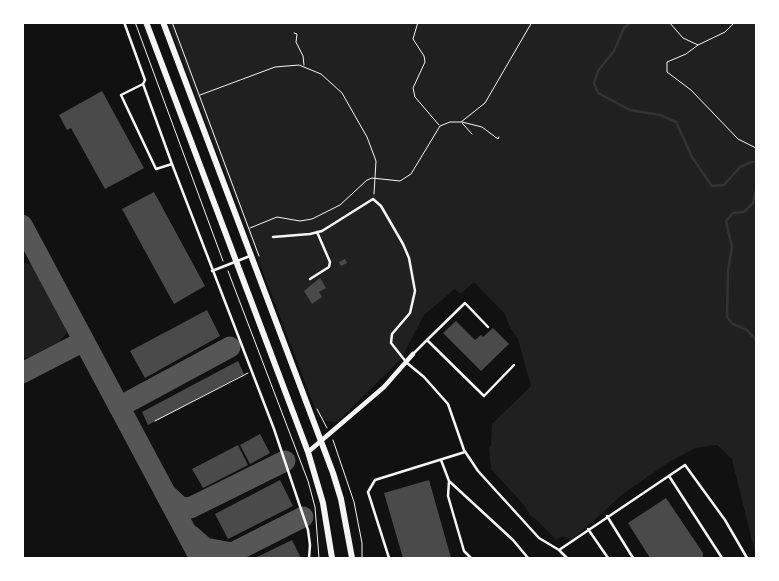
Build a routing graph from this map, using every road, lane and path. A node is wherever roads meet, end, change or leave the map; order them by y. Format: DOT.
graph roads {
  1 [pos="124,22"];
  2 [pos="135,22"];
  3 [pos="146,22"];
  4 [pos="163,22"];
  5 [pos="172,22"];
  6 [pos="418,22"];
  7 [pos="532,22"];
  8 [pos="735,22"];
  9 [pos="670,24"];
  10 [pos="294,33"];
  11 [pos="698,45"];
  12 [pos="304,66"];
  13 [pos="143,84"];
  14 [pos="200,95"];
  15 [pos="461,122"];
  16 [pos="440,126"];
  17 [pos="472,134"];
  18 [pos="499,137"];
  19 [pos="756,148"];
  20 [pos="172,164"];
  21 [pos="377,179"];
  22 [pos="373,199"];
  23 [pos="250,228"];
  24 [pos="317,232"];
  25 [pos="273,237"];
  26 [pos="252,256"];
  27 [pos="237,262"];
  28 [pos="262,262"];
  29 [pos="225,266"];
  30 [pos="212,271"];
  31 [pos="310,279"];
  32 [pos="488,327"];
  33 [pos="427,340"];
  34 [pos="413,354"];
  35 [pos="407,363"];
  36 [pos="514,365"];
  37 [pos="252,371"];
  38 [pos="316,408"];
  39 [pos="155,421"];
  40 [pos="330,433"];
  41 [pos="322,440"];
  42 [pos="308,452"];
  43 [pos="466,452"];
  44 [pos="441,460"];
  45 [pos="669,476"];
  46 [pos="449,481"];
  47 [pos="607,516"];
  48 [pos="588,529"];
  49 [pos="559,550"];
  50 [pos="309,558"];
  51 [pos="319,558"];
  52 [pos="332,558"];
  53 [pos="352,558"];
  54 [pos="362,558"];
  55 [pos="389,558"];
  56 [pos="471,558"];
  57 [pos="528,558"];
  58 [pos="567,558"];
  59 [pos="608,558"];
  60 [pos="633,558"];
  61 [pos="722,558"];
  62 [pos="746,558"];
  1 -- 13 [label="lane"];
  2 -- 29 [label="path"];
  3 -- 27 [label="main road"];
  4 -- 26 [label="main road"];
  5 -- 14 [label="path"];
  6 -- 16 [label="path"];
  7 -- 15 [label="path"];
  8 -- 11 [label="path"];
  9 -- 11 [label="path"];
  10 -- 12 [label="path"];
  11 -- 19 [label="path"];
  12 -- 14 [label="path"];
  12 -- 21 [label="path"];
  13 -- 20 [label="lane"];
  13 -- 20 [label="lane"];
  14 -- 23 [label="path"];
  15 -- 16 [label="path"];
  15 -- 17 [label="path"];
  15 -- 18 [label="path"];
  16 -- 21 [label="path"];
  20 -- 30 [label="lane"];
  21 -- 22 [label="path"];
  21 -- 23 [label="path"];
  22 -- 24 [label="lane"];
  22 -- 35 [label="lane"];
  23 -- 28 [label="path"];
  24 -- 25 [label="lane"];
  24 -- 31 [label="lane"];
  26 -- 27 [label="lane"];
  26 -- 41 [label="main road"];
  27 -- 29 [label="lane"];
  27 -- 42 [label="main road"];
  29 -- 30 [label="lane"];
  29 -- 51 [label="path"];
  30 -- 37 [label="lane"];
  32 -- 33 [label="lane"];
  33 -- 34 [label="lane"];
  33 -- 36 [label="lane"];
  34 -- 35 [label="street"];
  35 -- 40 [label="street"];
  35 -- 43 [label="lane"];
  37 -- 39 [label="path"];
  37 -- 50 [label="lane"];
  38 -- 40 [label="path"];
  40 -- 41 [label="street"];
  40 -- 54 [label="path"];
  41 -- 42 [label="street"];
  41 -- 53 [label="main road"];
  42 -- 52 [label="main road"];
  43 -- 44 [label="lane"];
  43 -- 49 [label="lane"];
  44 -- 46 [label="lane"];
  44 -- 55 [label="lane"];
  45 -- 47 [label="lane"];
  45 -- 61 [label="lane"];
  45 -- 62 [label="lane"];
  46 -- 56 [label="lane"];
  46 -- 57 [label="lane"];
  47 -- 48 [label="lane"];
  47 -- 60 [label="lane"];
  48 -- 49 [label="lane"];
  48 -- 59 [label="lane"];
  49 -- 58 [label="lane"];
}
